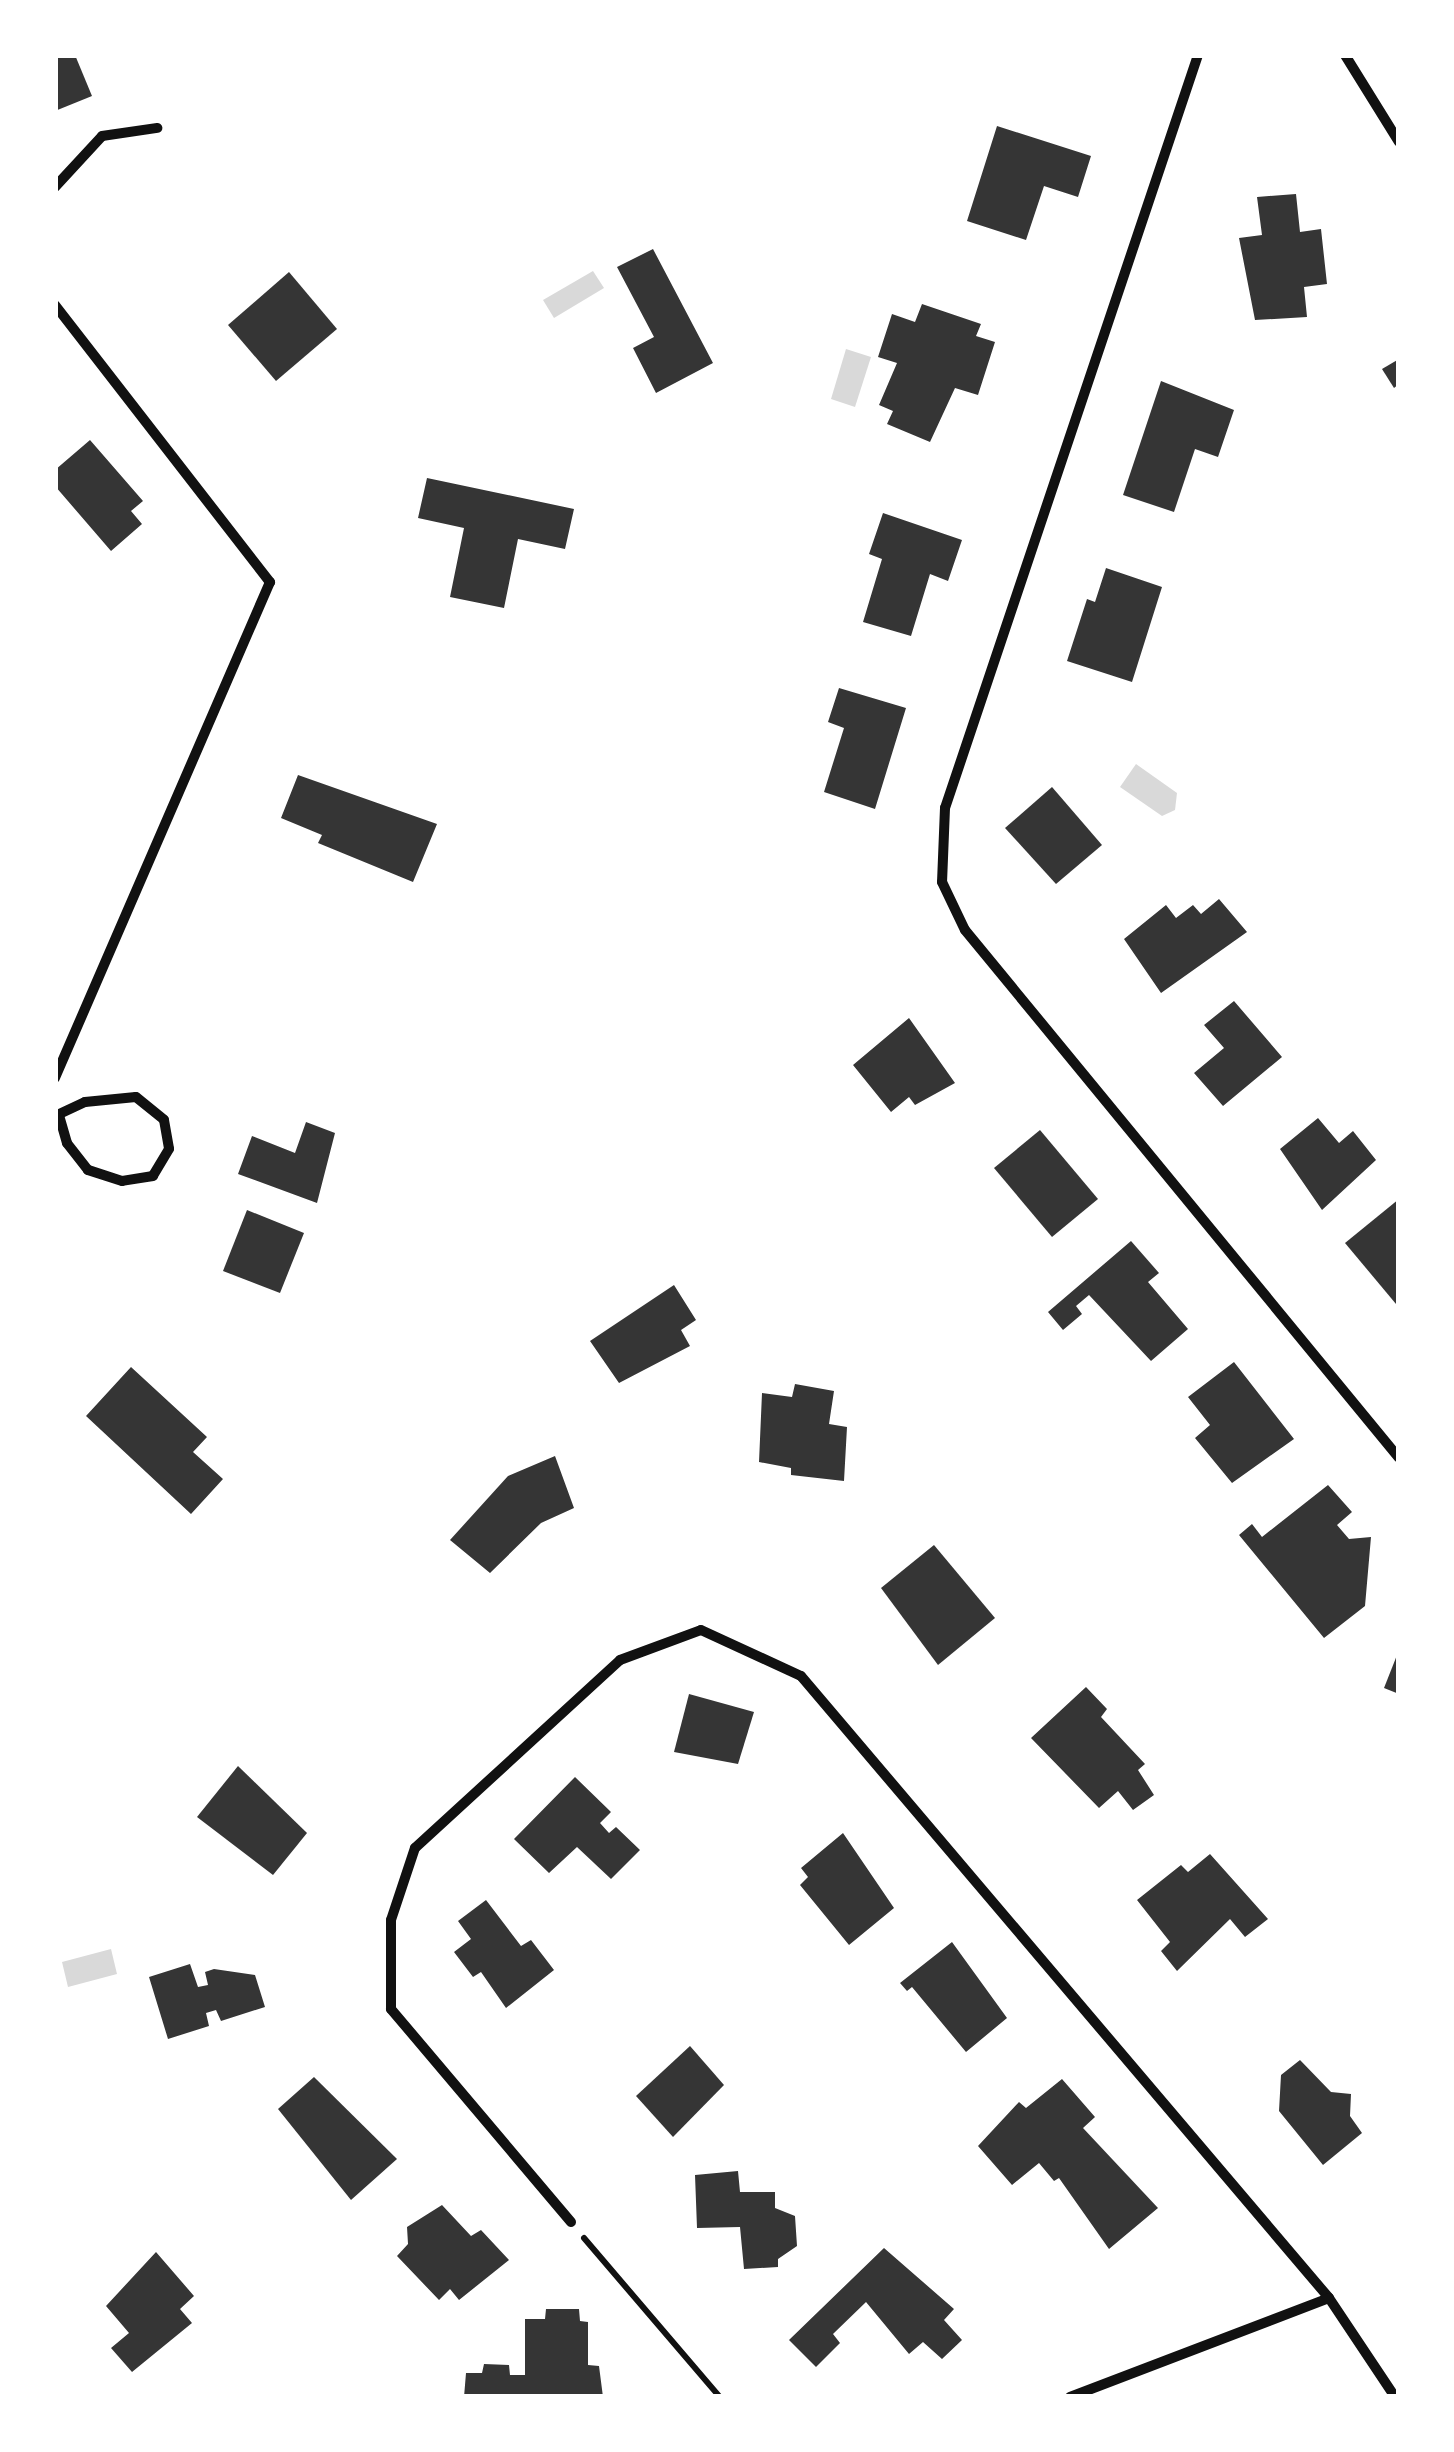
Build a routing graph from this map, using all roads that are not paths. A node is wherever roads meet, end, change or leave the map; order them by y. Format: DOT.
graph roads {
  1 [pos="1198,55"];
  2 [pos="1346,55"];
  3 [pos="157,128"];
  4 [pos="1399,142"];
  5 [pos="55,187"];
  6 [pos="55,305"];
  7 [pos="55,1078"];
  8 [pos="57,1117"];
  9 [pos="1399,1458"];
  10 [pos="571,2222"];
  11 [pos="1329,2298"];
  12 [pos="1070,2397"];
  13 [pos="1395,2397"];
  1 -- 9 [label="street"];
  2 -- 4 [label="street"];
  3 -- 5 [label="street"];
  6 -- 7 [label="street"];
  8 -- 8 [label="street"];
  10 -- 11 [label="street"];
  11 -- 12 [label="street"];
  11 -- 13 [label="street"];
}
